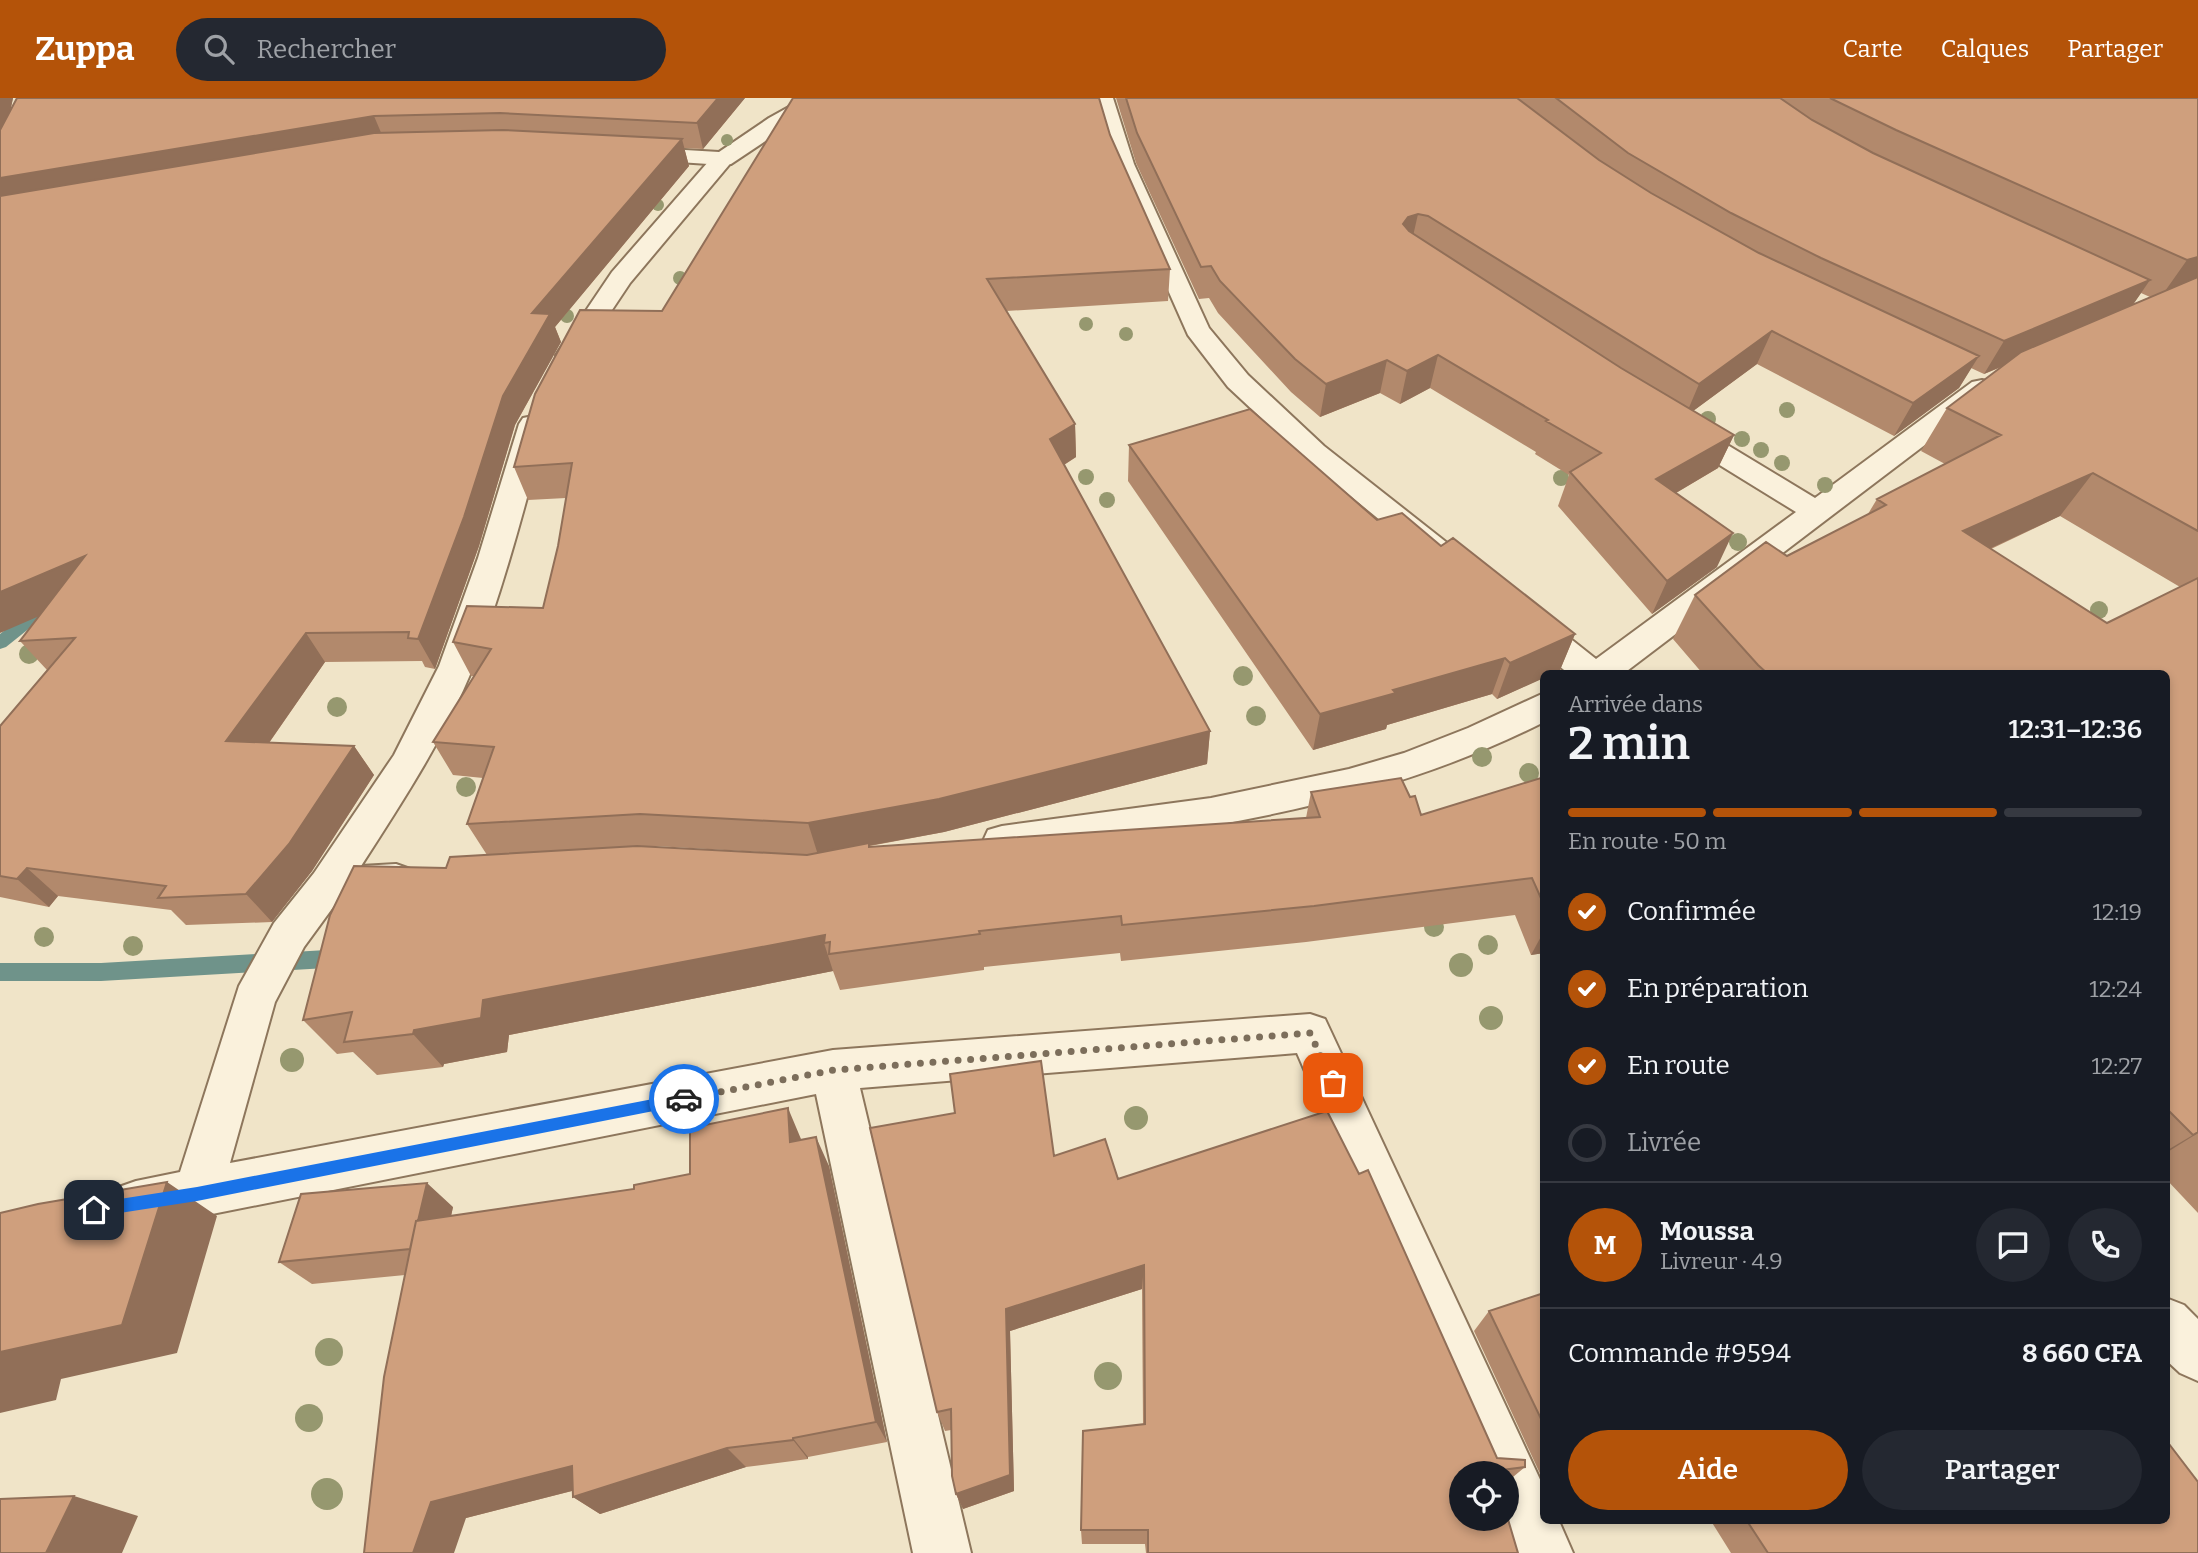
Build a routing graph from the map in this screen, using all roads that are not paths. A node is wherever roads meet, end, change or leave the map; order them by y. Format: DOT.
graph roads {
  1 [pos="820,98"];
  2 [pos="1103,98"];
  3 [pos="608,151"];
  4 [pos="723,159"];
  5 [pos="1983,380"];
  6 [pos="1655,414"];
  7 [pos="1817,512"];
  8 [pos="1461,569"];
  9 [pos="1505,604"];
  10 [pos="1587,670"];
  11 [pos="1605,670"];
  12 [pos="1540,708"];
  13 [pos="965,846"];
  14 [pos="437,878"];
  15 [pos="328,884"];
  16 [pos="834,1070"];
  17 [pos="197,1194"];
  18 [pos="94,1210"];
  19 [pos="2170,1327"];
  20 [pos="2198,1354"];
  21 [pos="942,1553"];
  22 [pos="1544,1553"];
  1 -- 4 [label="street"];
  2 -- 8 [label="street"];
  3 -- 4 [label="street"];
  4 -- 15 [label="street"];
  5 -- 7 [label="street"];
  6 -- 7 [label="street"];
  7 -- 11 [label="street"];
  9 -- 10 [label="street"];
  12 -- 13 [label="street"];
  14 -- 15 [label="street"];
  15 -- 17 [label="street"];
  16 -- 17 [label="street"];
  16 -- 21 [label="street"];
  16 -- 22 [label="street"];
  17 -- 18 [label="street"];
  19 -- 20 [label="street"];
}
